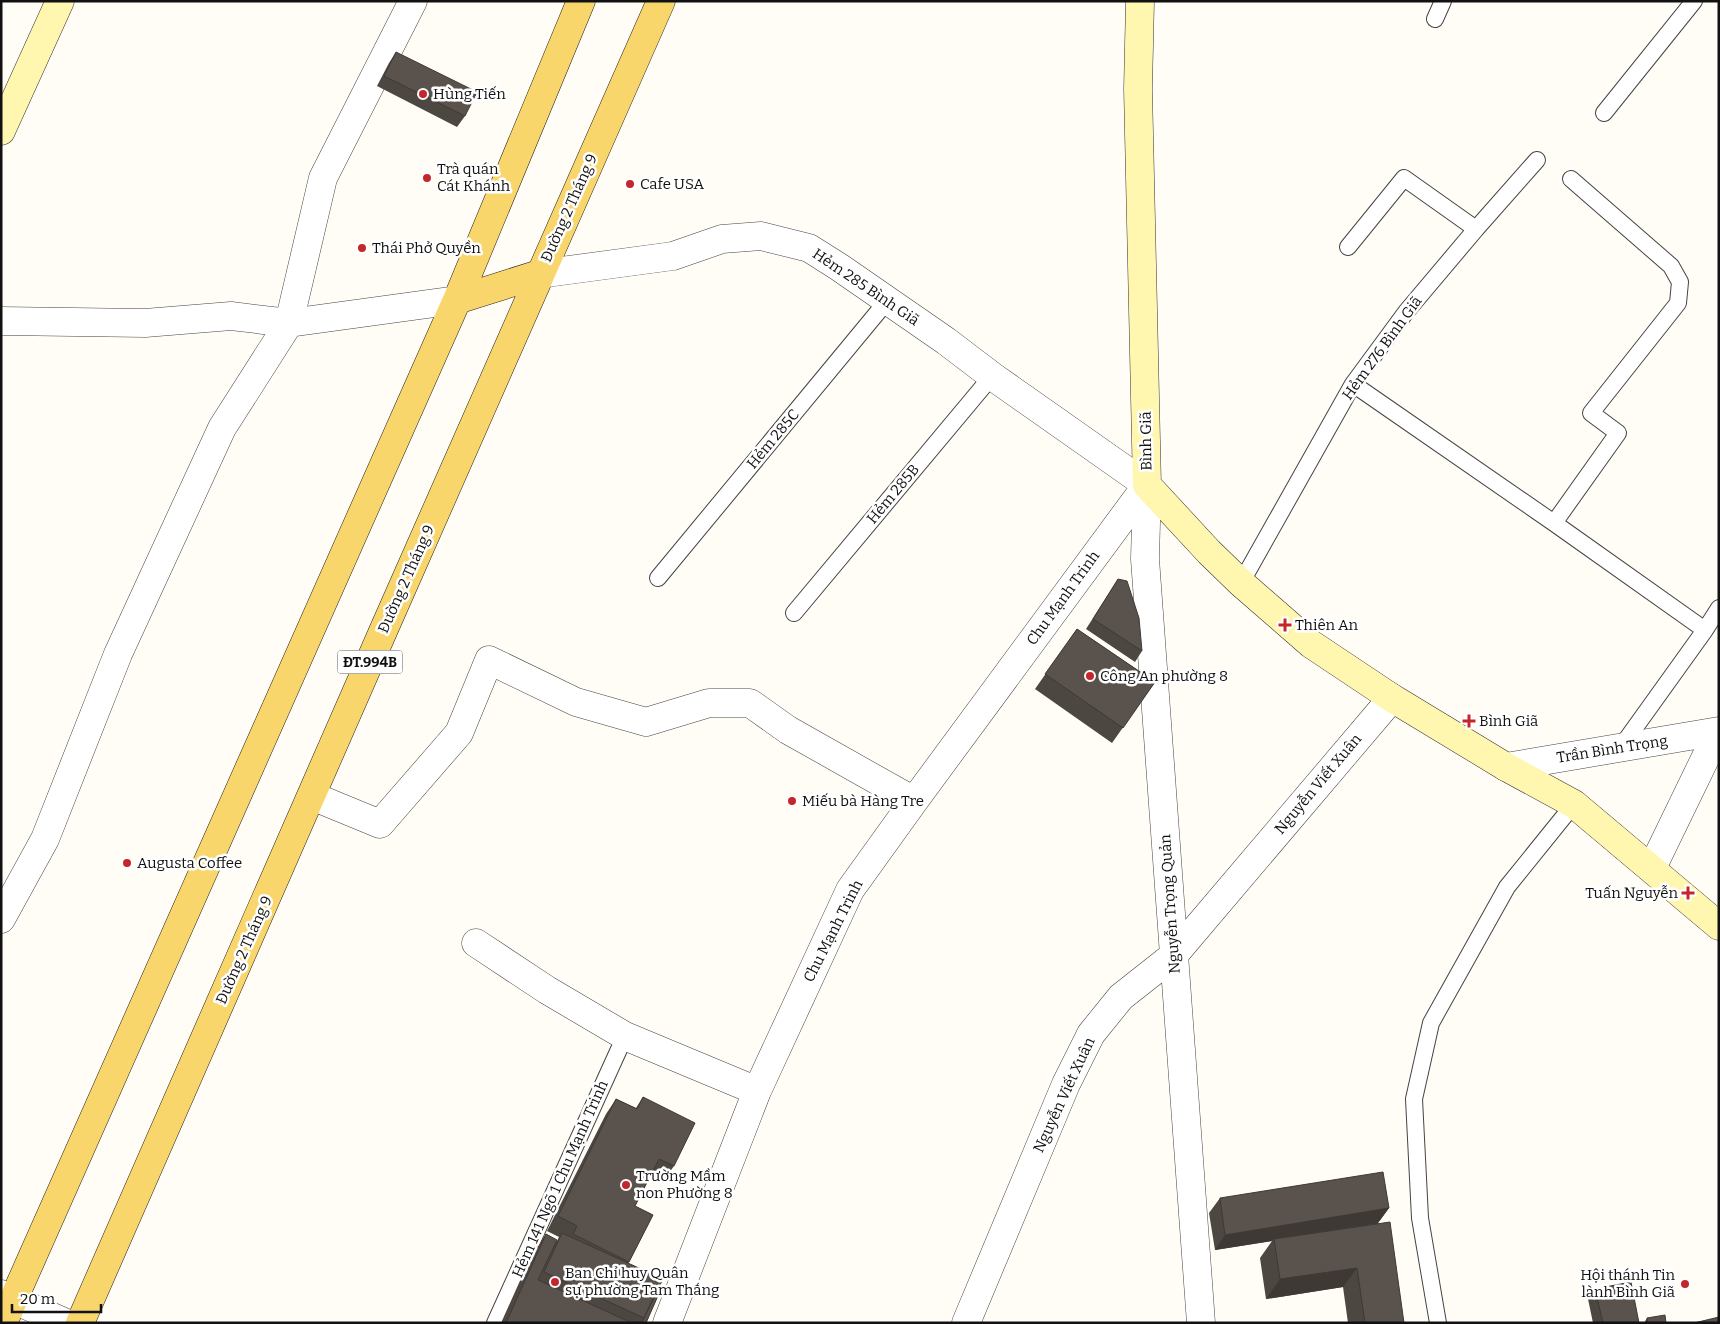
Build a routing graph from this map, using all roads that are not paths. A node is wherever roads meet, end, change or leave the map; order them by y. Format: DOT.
graph roads {
  1 [pos="60,1"];
  2 [pos="413,1"];
  3 [pos="581,1"];
  4 [pos="661,1"];
  5 [pos="1140,1"];
  6 [pos="1443,1"];
  7 [pos="1694,1"];
  8 [pos="1435,18"];
  9 [pos="1604,113"];
  10 [pos="1,131"];
  11 [pos="1537,160"];
  12 [pos="1571,179"];
  13 [pos="1476,229"];
  14 [pos="1348,246"];
  15 [pos="539,274"];
  16 [pos="458,300"];
  17 [pos="888,301"];
  18 [pos="1,321"];
  19 [pos="289,323"];
  20 [pos="992,376"];
  21 [pos="1352,384"];
  22 [pos="1147,485"];
  23 [pos="1554,523"];
  24 [pos="658,578"];
  25 [pos="1241,583"];
  26 [pos="1719,608"];
  27 [pos="794,613"];
  28 [pos="1705,630"];
  29 [pos="1392,698"];
  30 [pos="1719,732"];
  31 [pos="1621,748"];
  32 [pos="1506,767"];
  33 [pos="312,796"];
  34 [pos="914,801"];
  35 [pos="1574,804"];
  36 [pos="1652,868"];
  37 [pos="1,919"];
  38 [pos="1719,926"];
  39 [pos="476,943"];
  40 [pos="1174,956"];
  41 [pos="625,1036"];
  42 [pos="757,1091"];
  43 [pos="6,1306"];
  44 [pos="66,1323"];
  45 [pos="80,1323"];
  46 [pos="495,1323"];
  47 [pos="668,1323"];
  48 [pos="966,1323"];
  49 [pos="1201,1323"];
  50 [pos="1438,1323"];
  1 -- 10 [label="street"];
  2 -- 19 [label="street"];
  3 -- 16 [label="main road"];
  4 -- 15 [label="main road, Đường 2 Tháng 9 / ĐT.994B"];
  5 -- 22 [label="street, Bình Giã"];
  6 -- 8 [label="lane"];
  7 -- 9 [label="lane"];
  11 -- 13 [label="lane, Hẻm 276 Bình Giã"];
  12 -- 23 [label="lane"];
  13 -- 14 [label="lane"];
  13 -- 21 [label="lane, Hẻm 276 Bình Giã"];
  15 -- 16 [label="main road"];
  15 -- 17 [label="street, Hẻm 285 Bình Giã"];
  15 -- 33 [label="main road, Đường 2 Tháng 9 / ĐT.994B"];
  16 -- 19 [label="street"];
  16 -- 43 [label="main road"];
  17 -- 20 [label="street, Hẻm 285 Bình Giã"];
  17 -- 24 [label="lane, Hẻm 285C"];
  18 -- 19 [label="street"];
  19 -- 37 [label="street"];
  20 -- 22 [label="street, Hẻm 285 Bình Giã"];
  20 -- 27 [label="lane, Hẻm 285B"];
  21 -- 23 [label="lane"];
  21 -- 25 [label="lane, Hẻm 276 Bình Giã"];
  22 -- 25 [label="street, Bình Giã"];
  22 -- 34 [label="street, Chu Mạnh Trinh"];
  22 -- 40 [label="street, Nguyễn Trọng Quản"];
  23 -- 28 [label="lane"];
  25 -- 29 [label="street, Bình Giã"];
  26 -- 28 [label="lane"];
  28 -- 31 [label="lane"];
  29 -- 32 [label="street, Bình Giã"];
  29 -- 40 [label="street, Nguyễn Viết Xuân"];
  30 -- 31 [label="street, Trần Bình Trọng"];
  30 -- 36 [label="street, Trần Bình Trọng"];
  31 -- 32 [label="street, Trần Bình Trọng"];
  32 -- 35 [label="street, Bình Giã"];
  33 -- 34 [label="street"];
  33 -- 45 [label="main road, Đường 2 Tháng 9 / ĐT.994B"];
  34 -- 42 [label="street, Chu Mạnh Trinh"];
  35 -- 36 [label="street, Bình Giã"];
  35 -- 50 [label="lane"];
  36 -- 38 [label="street, Bình Giã"];
  39 -- 41 [label="street"];
  40 -- 48 [label="street, Nguyễn Viết Xuân"];
  40 -- 49 [label="street, Nguyễn Trọng Quản"];
  41 -- 42 [label="street"];
  41 -- 46 [label="lane, Hẻm 141 Ngõ 1 Chu Mạnh Trinh"];
  42 -- 47 [label="street, Chu Mạnh Trinh"];
  43 -- 44 [label="street"];
}
